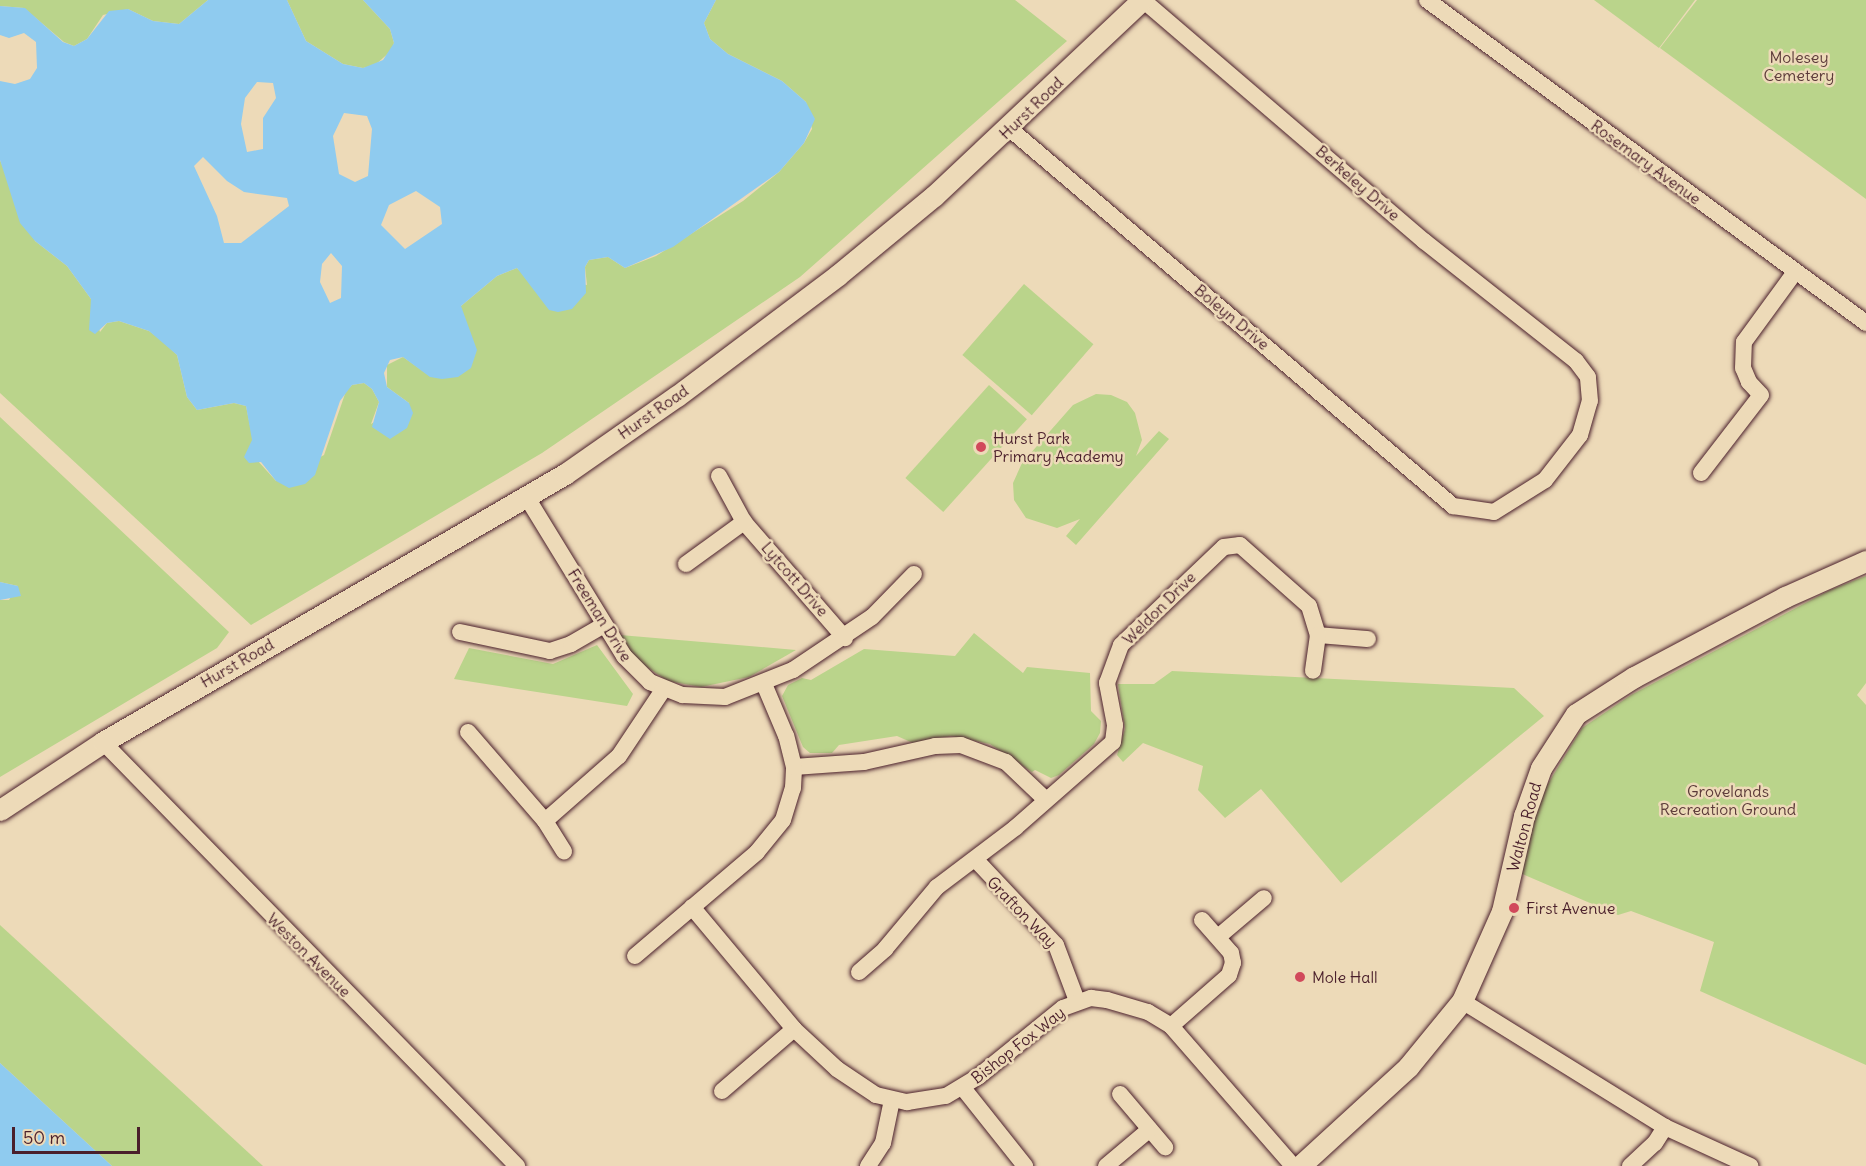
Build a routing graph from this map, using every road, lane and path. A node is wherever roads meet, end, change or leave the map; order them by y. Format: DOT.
graph roads {
  1 [pos="1143,0"];
  2 [pos="1427,0"];
  3 [pos="1010,129"];
  4 [pos="1795,272"];
  5 [pos="1866,323"];
  6 [pos="1701,473"];
  7 [pos="719,476"];
  8 [pos="526,496"];
  9 [pos="1453,506"];
  10 [pos="744,522"];
  11 [pos="1866,561"];
  12 [pos="686,564"];
  13 [pos="914,574"];
  14 [pos="604,625"];
  15 [pos="460,632"];
  16 [pos="1318,635"];
  17 [pos="845,638"];
  18 [pos="1368,639"];
  19 [pos="1313,670"];
  20 [pos="764,684"];
  21 [pos="663,690"];
  22 [pos="468,732"];
  23 [pos="103,742"];
  24 [pos="794,767"];
  25 [pos="1046,800"];
  26 [pos="0,810"];
  27 [pos="545,821"];
  28 [pos="564,851"];
  29 [pos="975,859"];
  30 [pos="1264,898"];
  31 [pos="693,907"];
  32 [pos="1202,920"];
  33 [pos="1218,937"];
  34 [pos="635,956"];
  35 [pos="859,972"];
  36 [pos="1077,1001"];
  37 [pos="1462,1001"];
  38 [pos="1171,1026"];
  39 [pos="794,1029"];
  40 [pos="963,1088"];
  41 [pos="722,1091"];
  42 [pos="1120,1094"];
  43 [pos="892,1100"];
  44 [pos="1665,1127"];
  45 [pos="1150,1129"];
  46 [pos="1165,1147"];
  47 [pos="517,1166"];
  48 [pos="868,1166"];
  49 [pos="1025,1166"];
  50 [pos="1106,1166"];
  51 [pos="1293,1166"];
  52 [pos="1300,1166"];
  53 [pos="1630,1166"];
  54 [pos="1750,1166"];
  1 -- 3 [label="main road, Hurst Road"];
  1 -- 9 [label="street, Berkeley Drive"];
  2 -- 4 [label="street, Rosemary Avenue"];
  3 -- 8 [label="main road, Hurst Road"];
  3 -- 9 [label="street, Boleyn Drive"];
  4 -- 5 [label="street, Rosemary Avenue"];
  4 -- 6 [label="street"];
  7 -- 10 [label="street, Lytcott Drive"];
  8 -- 14 [label="street, Freeman Drive"];
  8 -- 23 [label="main road, Hurst Road"];
  10 -- 12 [label="street"];
  10 -- 17 [label="street, Lytcott Drive"];
  11 -- 37 [label="main road, Walton Road"];
  13 -- 17 [label="street, Freeman Drive"];
  14 -- 15 [label="street"];
  14 -- 21 [label="street, Freeman Drive"];
  16 -- 18 [label="street"];
  16 -- 19 [label="street, Weldon Drive"];
  16 -- 25 [label="street, Weldon Drive"];
  17 -- 20 [label="street, Freeman Drive"];
  20 -- 21 [label="street, Freeman Drive"];
  20 -- 24 [label="street"];
  21 -- 27 [label="street"];
  22 -- 27 [label="street"];
  23 -- 26 [label="main road, Hurst Road"];
  23 -- 47 [label="street, Weston Avenue"];
  24 -- 25 [label="street"];
  24 -- 31 [label="street"];
  25 -- 29 [label="street, Grafton Way"];
  27 -- 28 [label="street"];
  29 -- 35 [label="street, Grafton Way"];
  29 -- 36 [label="street, Grafton Way"];
  30 -- 33 [label="street"];
  31 -- 34 [label="street"];
  31 -- 39 [label="street, Bishop Fox Way"];
  32 -- 33 [label="street"];
  33 -- 38 [label="street"];
  36 -- 38 [label="street, Bishop Fox Way"];
  36 -- 40 [label="street, Bishop Fox Way"];
  37 -- 44 [label="street"];
  37 -- 52 [label="main road, Walton Road"];
  38 -- 51 [label="street, Bishop Fox Way"];
  39 -- 41 [label="street"];
  39 -- 43 [label="street, Bishop Fox Way"];
  40 -- 43 [label="street, Bishop Fox Way"];
  40 -- 49 [label="street"];
  42 -- 45 [label="street"];
  43 -- 48 [label="street"];
  44 -- 53 [label="street"];
  44 -- 54 [label="street"];
  45 -- 46 [label="street"];
  45 -- 50 [label="street"];
}
